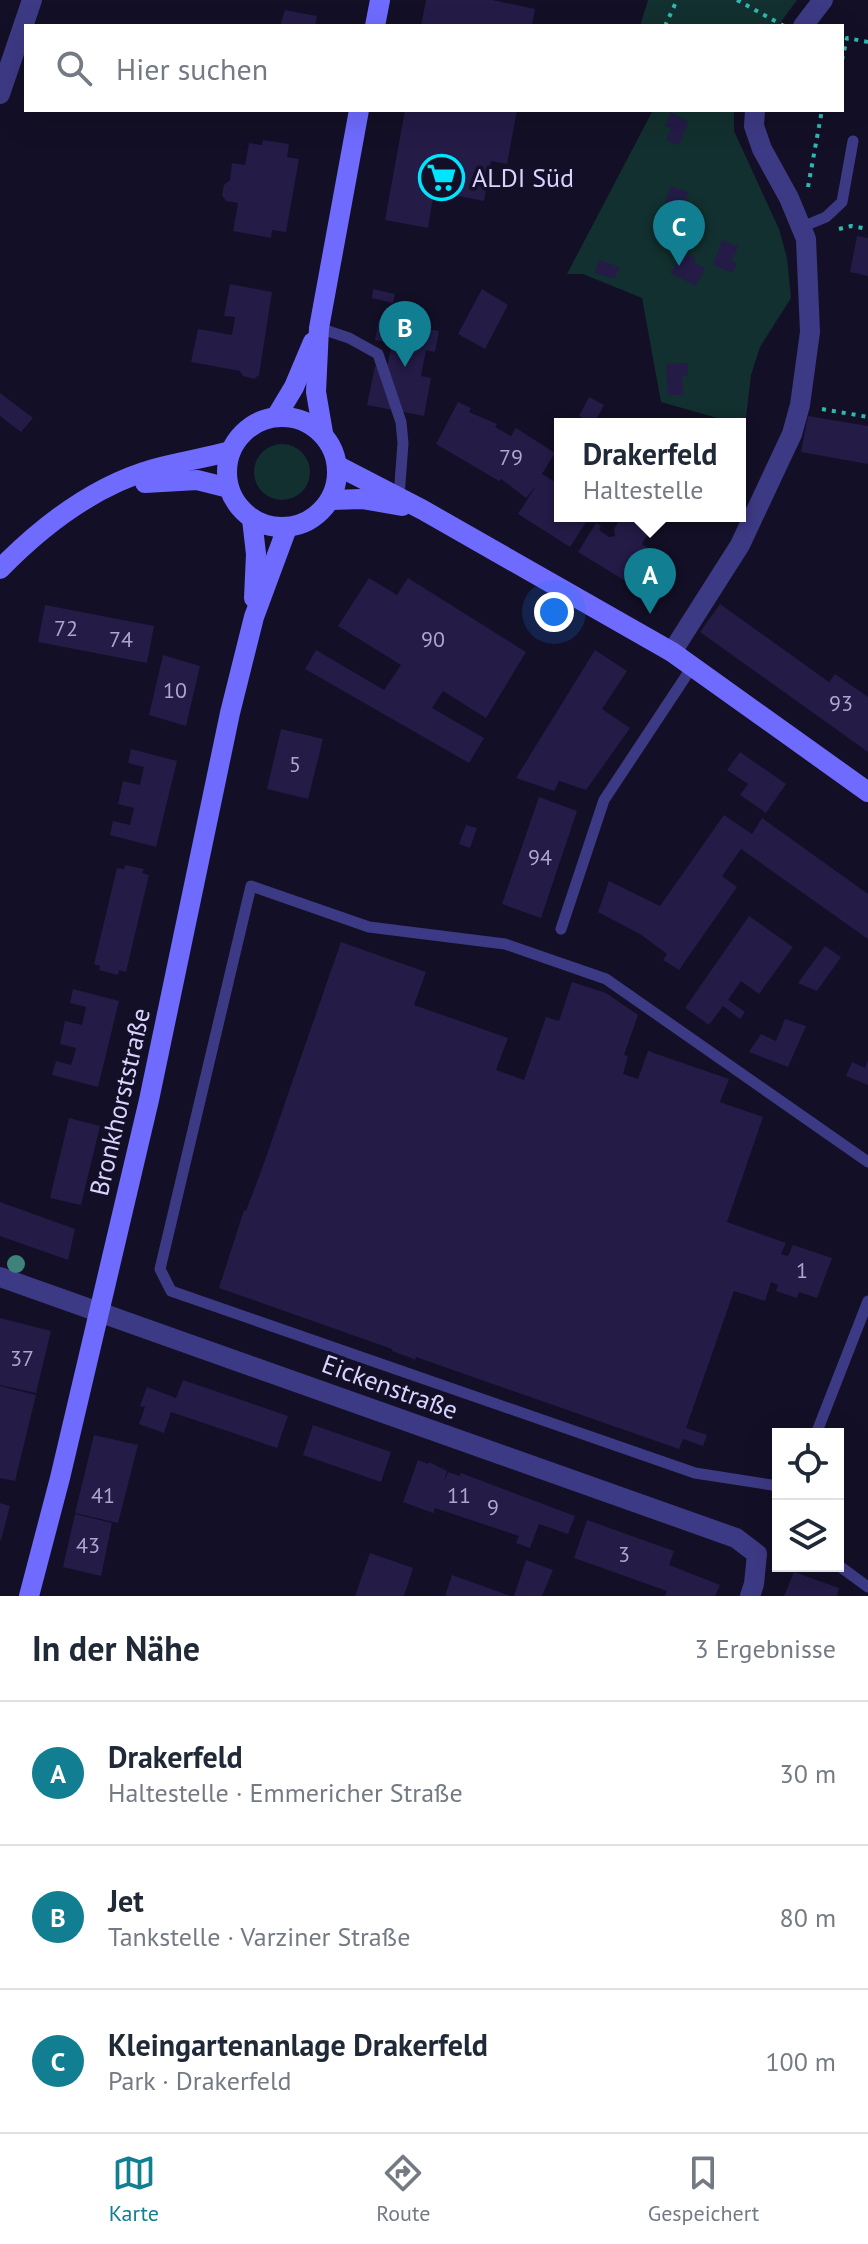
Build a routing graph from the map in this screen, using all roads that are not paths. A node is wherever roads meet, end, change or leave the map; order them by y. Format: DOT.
graph roads {
  1 [pos="32,0"];
  2 [pos="380,0"];
  3 [pos="823,0"];
  4 [pos="375,24"];
  5 [pos="805,24"];
  6 [pos="0,94"];
  7 [pos="359,112"];
  8 [pos="755,112"];
  9 [pos="853,141"];
  10 [pos="802,227"];
  11 [pos="319,328"];
  12 [pos="276,417"];
  13 [pos="323,433"];
  14 [pos="231,451"];
  15 [pos="338,466"];
  16 [pos="109,488"];
  17 [pos="229,488"];
  18 [pos="399,497"];
  19 [pos="331,500"];
  20 [pos="423,510"];
  21 [pos="252,519"];
  22 [pos="287,528"];
  23 [pos="0,569"];
  24 [pos="254,617"];
  25 [pos="672,652"];
  26 [pos="692,667"];
  27 [pos="868,792"];
  28 [pos="561,929"];
  29 [pos="868,1162"];
  30 [pos="0,1277"];
  31 [pos="868,1301"];
  32 [pos="100,1311"];
  33 [pos="818,1428"];
  34 [pos="772,1485"];
  35 [pos="844,1569"];
  36 [pos="868,1587"];
  37 [pos="29,1596"];
  38 [pos="750,1596"];
  1 -- 6 [label="street"];
  2 -- 4 [label="street"];
  3 -- 5 [label="street"];
  7 -- 11 [label="street"];
  8 -- 10 [label="street"];
  9 -- 10 [label="lane"];
  10 -- 25 [label="street"];
  11 -- 12 [label="street"];
  11 -- 13 [label="street"];
  11 -- 18 [label="lane"];
  12 -- 13 [label="street"];
  12 -- 14 [label="street"];
  13 -- 15 [label="street"];
  14 -- 16 [label="street"];
  14 -- 17 [label="street"];
  15 -- 18 [label="street"];
  15 -- 19 [label="street"];
  16 -- 17 [label="street"];
  16 -- 23 [label="street"];
  17 -- 21 [label="street"];
  18 -- 20 [label="street"];
  19 -- 20 [label="street"];
  19 -- 22 [label="street"];
  20 -- 25 [label="street"];
  21 -- 22 [label="street"];
  21 -- 24 [label="street, Bronkhorststraße"];
  22 -- 24 [label="street, Bronkhorststraße"];
  24 -- 32 [label="street, Bronkhorststraße"];
  25 -- 26 [label="street"];
  26 -- 27 [label="street"];
  26 -- 28 [label="lane"];
  29 -- 34 [label="lane"];
  30 -- 32 [label="street, Eickenstraße"];
  31 -- 33 [label="lane"];
  32 -- 37 [label="street, Bronkhorststraße"];
  32 -- 38 [label="street, Eickenstraße"];
  35 -- 36 [label="lane"];
}
